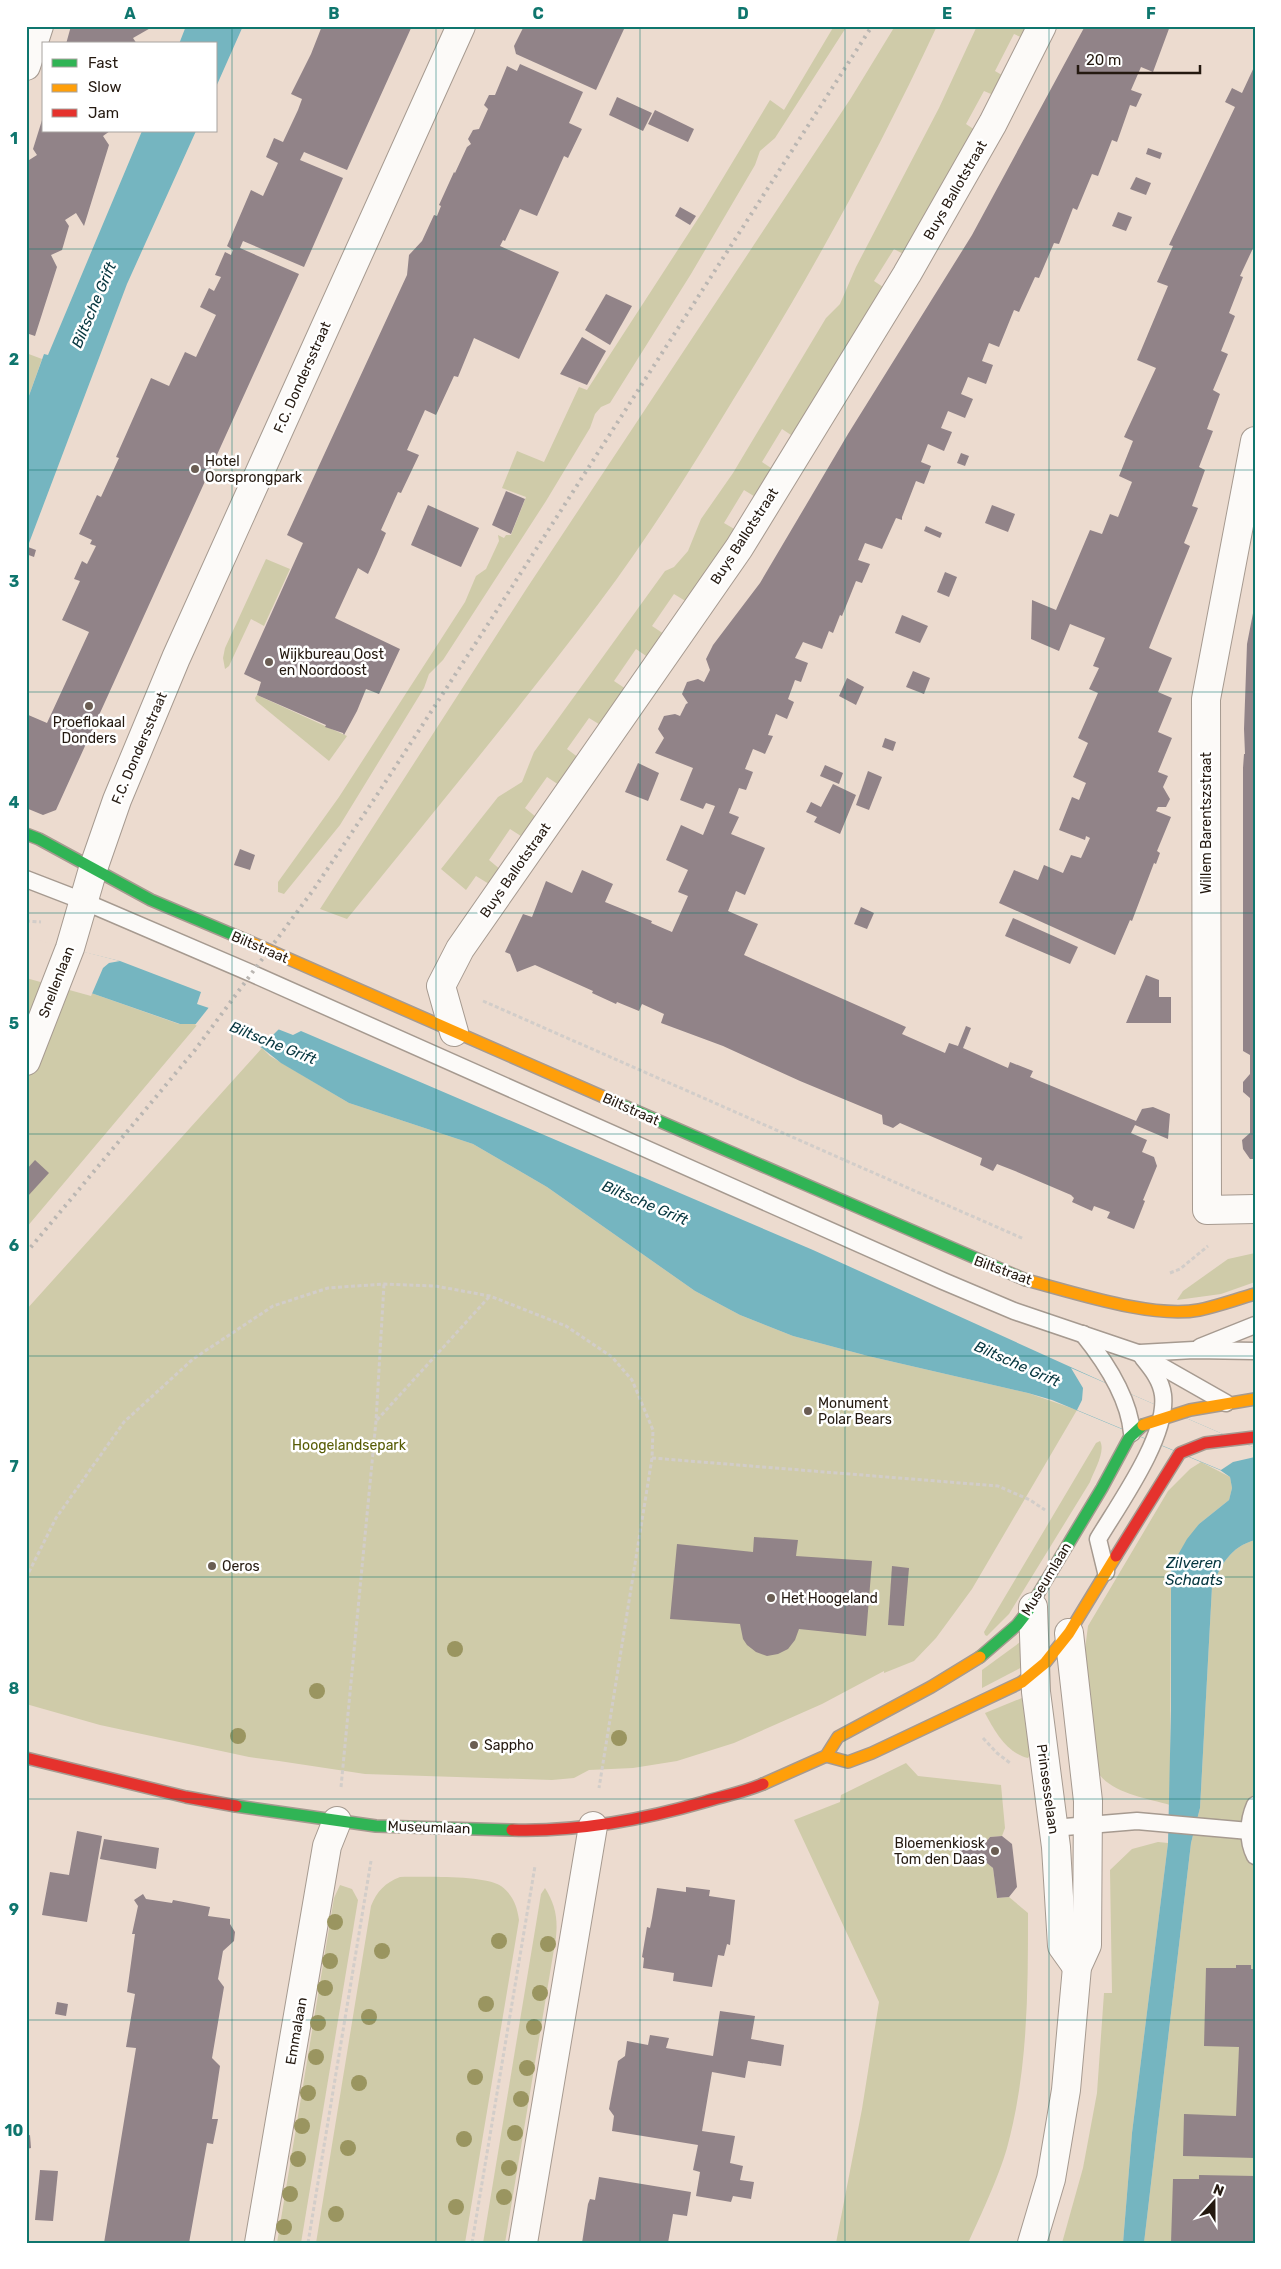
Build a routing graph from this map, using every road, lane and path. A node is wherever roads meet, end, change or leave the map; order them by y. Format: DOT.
graph roads {
  1 [pos="39,26"];
  2 [pos="461,26"];
  3 [pos="1042,26"];
  4 [pos="26,66"];
  5 [pos="1255,441"];
  6 [pos="26,834"];
  7 [pos="93,869"];
  8 [pos="26,879"];
  9 [pos="83,901"];
  10 [pos="442,986"];
  11 [pos="454,1032"];
  12 [pos="26,1061"];
  13 [pos="1255,1208"];
  14 [pos="1026,1240"];
  15 [pos="1211,1244"];
  16 [pos="1165,1274"];
  17 [pos="384,1284"];
  18 [pos="1255,1294"];
  19 [pos="490,1296"];
  20 [pos="1255,1325"];
  21 [pos="1083,1334"];
  22 [pos="1194,1350"];
  23 [pos="1255,1351"];
  24 [pos="1138,1353"];
  25 [pos="1255,1399"];
  26 [pos="1226,1403"];
  27 [pos="1167,1413"];
  28 [pos="1255,1413"];
  29 [pos="376,1421"];
  30 [pos="1132,1433"];
  31 [pos="1255,1437"];
  32 [pos="652,1458"];
  33 [pos="1045,1510"];
  34 [pos="1106,1572"];
  35 [pos="26,1578"];
  36 [pos="1032,1606"];
  37 [pos="1069,1633"];
  38 [pos="1035,1673"];
  39 [pos="981,1734"];
  40 [pos="826,1756"];
  41 [pos="26,1758"];
  42 [pos="1014,1764"];
  43 [pos="1255,1805"];
  44 [pos="337,1821"];
  45 [pos="1089,1824"];
  46 [pos="376,1826"];
  47 [pos="593,1826"];
  48 [pos="1054,1828"];
  49 [pos="541,1831"];
  50 [pos="1249,1832"];
  51 [pos="1255,1856"];
  52 [pos="1076,1966"];
  53 [pos="259,2243"];
  54 [pos="308,2243"];
  55 [pos="472,2243"];
  56 [pos="523,2243"];
  57 [pos="1032,2243"];
  1 -- 4 [label="street"];
  2 -- 7 [label="street, F.C. Dondersstraat"];
  3 -- 10 [label="street, Buys Ballotstraat"];
  5 -- 13 [label="street, Willem Barentszstraat"];
  6 -- 7 [label="street, Biltstraat"];
  7 -- 9 [label="street, F.C. Dondersstraat"];
  7 -- 11 [label="street, Biltstraat"];
  8 -- 9 [label="lane, Biltstraat"];
  9 -- 12 [label="street, Snellenlaan"];
  9 -- 21 [label="lane, Biltstraat"];
  10 -- 11 [label="street"];
  10 -- 14 [label="path"];
  11 -- 18 [label="street, Biltstraat"];
  15 -- 16 [label="path"];
  17 -- 19 [label="path"];
  17 -- 29 [label="path"];
  17 -- 35 [label="path"];
  19 -- 29 [label="path"];
  19 -- 32 [label="path"];
  20 -- 22 [label="lane, Biltstraat"];
  21 -- 24 [label="lane, Biltstraat"];
  21 -- 30 [label="lane"];
  22 -- 23 [label="lane, Biltstraat"];
  22 -- 24 [label="lane, Biltstraat"];
  24 -- 26 [label="lane, Biltstraat"];
  24 -- 27 [label="lane"];
  25 -- 26 [label="street"];
  26 -- 27 [label="street"];
  26 -- 28 [label="lane, Biltstraat"];
  27 -- 30 [label="street"];
  27 -- 34 [label="lane"];
  29 -- 44 [label="path"];
  30 -- 36 [label="street, Museumlaan"];
  31 -- 34 [label="street"];
  32 -- 33 [label="path"];
  32 -- 47 [label="path"];
  34 -- 37 [label="street"];
  36 -- 38 [label="street, Prinsesselaan"];
  36 -- 40 [label="street, Museumlaan"];
  37 -- 38 [label="street"];
  37 -- 45 [label="street"];
  38 -- 40 [label="street"];
  38 -- 48 [label="street, Prinsesselaan"];
  39 -- 42 [label="path"];
  40 -- 47 [label="street, Museumlaan"];
  41 -- 44 [label="street, Museumlaan"];
  43 -- 50 [label="lane"];
  44 -- 46 [label="street, Museumlaan"];
  44 -- 53 [label="street, Emmalaan"];
  45 -- 48 [label="lane"];
  45 -- 50 [label="lane"];
  45 -- 52 [label="street"];
  46 -- 49 [label="street, Museumlaan"];
  46 -- 54 [label="path"];
  47 -- 49 [label="street, Museumlaan"];
  47 -- 56 [label="street"];
  48 -- 52 [label="street, Prinsesselaan"];
  49 -- 55 [label="path"];
  50 -- 51 [label="lane"];
  52 -- 57 [label="street"];
}
